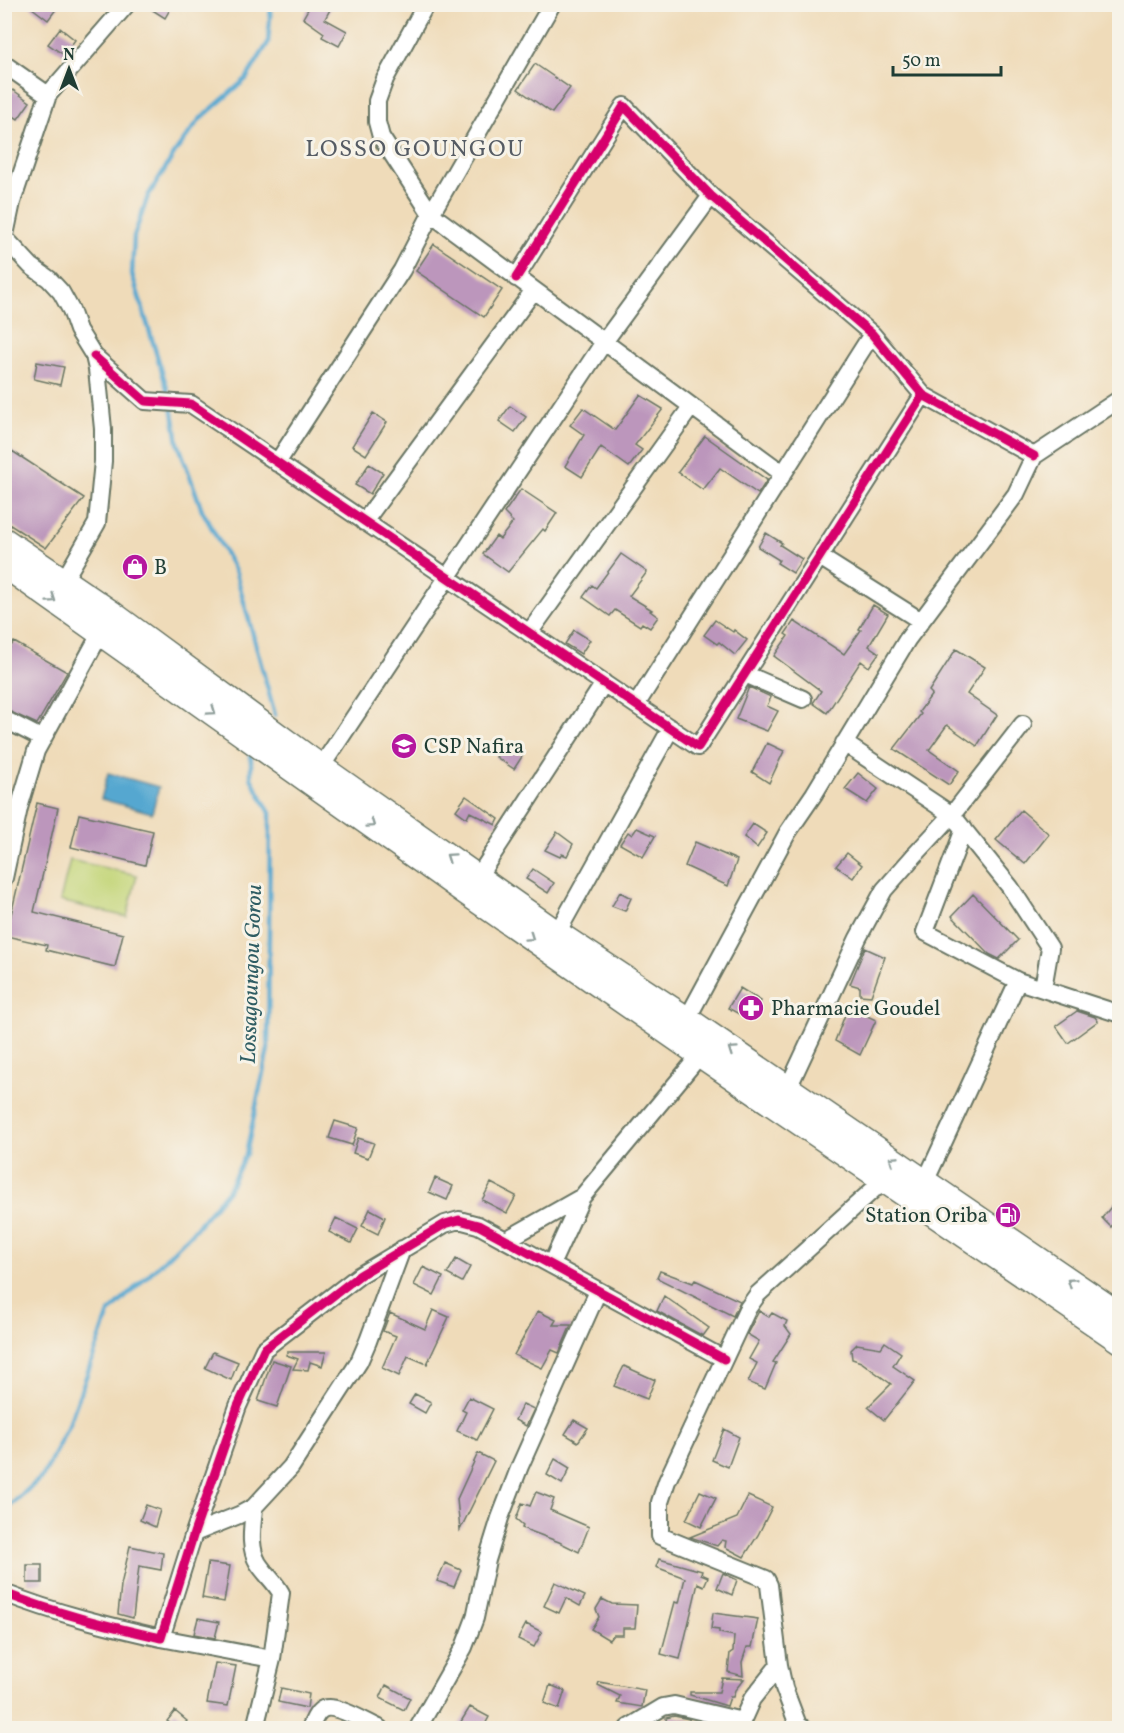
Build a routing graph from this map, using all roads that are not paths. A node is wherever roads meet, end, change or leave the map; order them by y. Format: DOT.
graph roads {
  1 [pos="127,4"];
  2 [pos="426,4"];
  3 [pos="552,4"];
  4 [pos="4,64"];
  5 [pos="48,95"];
  6 [pos="711,196"];
  7 [pos="430,214"];
  8 [pos="5,238"];
  9 [pos="516,278"];
  10 [pos="534,290"];
  11 [pos="872,333"];
  12 [pos="604,342"];
  13 [pos="94,356"];
  14 [pos="923,395"];
  15 [pos="1119,399"];
  16 [pos="691,407"];
  17 [pos="1034,456"];
  18 [pos="277,463"];
  19 [pos="782,473"];
  20 [pos="364,522"];
  21 [pos="4,540"];
  22 [pos="820,557"];
  23 [pos="4,565"];
  24 [pos="447,577"];
  25 [pos="64,580"];
  26 [pos="921,621"];
  27 [pos="106,623"];
  28 [pos="529,633"];
  29 [pos="745,674"];
  30 [pos="604,683"];
  31 [pos="803,699"];
  32 [pos="636,705"];
  33 [pos="4,720"];
  34 [pos="1023,724"];
  35 [pos="671,728"];
  36 [pos="43,739"];
  37 [pos="844,743"];
  38 [pos="321,767"];
  39 [pos="952,815"];
  40 [pos="10,823"];
  41 [pos="964,829"];
  42 [pos="478,877"];
  43 [pos="4,878"];
  44 [pos="557,933"];
  45 [pos="1018,981"];
  46 [pos="1043,988"];
  47 [pos="1119,1014"];
  48 [pos="687,1019"];
  49 [pos="700,1055"];
  50 [pos="788,1088"];
  51 [pos="925,1182"];
  52 [pos="887,1183"];
  53 [pos="582,1197"];
  54 [pos="506,1240"];
  55 [pos="402,1249"];
  56 [pos="551,1265"];
  57 [pos="598,1291"];
  58 [pos="1119,1315"];
  59 [pos="1119,1341"];
  60 [pos="724,1359"];
  61 [pos="254,1507"];
  62 [pos="194,1533"];
  63 [pos="4,1593"];
  64 [pos="161,1638"];
  65 [pos="272,1659"];
  66 [pos="779,1665"];
  67 [pos="740,1725"];
  68 [pos="255,1728"];
  69 [pos="310,1728"];
  70 [pos="379,1728"];
  71 [pos="418,1728"];
  72 [pos="628,1728"];
  73 [pos="803,1728"];
  1 -- 5 [label="street"];
  2 -- 7 [label="street"];
  3 -- 7 [label="street"];
  4 -- 5 [label="street"];
  5 -- 8 [label="street"];
  6 -- 9 [label="street"];
  6 -- 11 [label="street"];
  6 -- 12 [label="street"];
  7 -- 9 [label="street"];
  7 -- 18 [label="street"];
  8 -- 13 [label="street"];
  9 -- 10 [label="street"];
  10 -- 12 [label="street"];
  10 -- 20 [label="street"];
  11 -- 14 [label="street"];
  11 -- 19 [label="street"];
  12 -- 16 [label="street"];
  12 -- 24 [label="street"];
  13 -- 18 [label="street"];
  13 -- 25 [label="street"];
  14 -- 17 [label="street"];
  14 -- 22 [label="street"];
  15 -- 17 [label="street"];
  16 -- 19 [label="street"];
  16 -- 28 [label="street"];
  17 -- 26 [label="street"];
  18 -- 20 [label="street"];
  19 -- 32 [label="street"];
  20 -- 24 [label="street"];
  21 -- 25 [label="main road"];
  22 -- 26 [label="street"];
  22 -- 29 [label="street"];
  23 -- 27 [label="main road, one-way"];
  24 -- 28 [label="street"];
  24 -- 38 [label="street"];
  25 -- 27 [label="main road"];
  26 -- 37 [label="street"];
  27 -- 36 [label="street"];
  27 -- 38 [label="main road"];
  27 -- 49 [label="main road, one-way"];
  28 -- 30 [label="street"];
  29 -- 31 [label="street"];
  29 -- 35 [label="street"];
  30 -- 32 [label="street"];
  30 -- 42 [label="street"];
  32 -- 35 [label="street"];
  33 -- 36 [label="street"];
  34 -- 39 [label="street"];
  35 -- 44 [label="street"];
  36 -- 40 [label="street"];
  37 -- 39 [label="street"];
  37 -- 48 [label="street"];
  42 -- 38 [label="main road, one-way"];
  39 -- 41 [label="street"];
  39 -- 50 [label="street"];
  40 -- 43 [label="street"];
  41 -- 45 [label="street"];
  41 -- 46 [label="street"];
  42 -- 44 [label="main road"];
  44 -- 48 [label="main road"];
  45 -- 46 [label="street"];
  45 -- 51 [label="street"];
  46 -- 47 [label="street"];
  50 -- 48 [label="main road, one-way"];
  49 -- 52 [label="main road"];
  49 -- 53 [label="street"];
  51 -- 50 [label="main road, one-way"];
  58 -- 51 [label="main road, one-way"];
  52 -- 59 [label="main road"];
  52 -- 60 [label="street"];
  53 -- 54 [label="street"];
  53 -- 56 [label="street"];
  54 -- 55 [label="street"];
  54 -- 56 [label="street"];
  55 -- 61 [label="street"];
  55 -- 62 [label="street"];
  56 -- 57 [label="street"];
  57 -- 60 [label="street"];
  57 -- 71 [label="street"];
  60 -- 66 [label="street"];
  61 -- 62 [label="street"];
  61 -- 65 [label="street"];
  62 -- 64 [label="street"];
  63 -- 64 [label="street"];
  64 -- 65 [label="street"];
  65 -- 68 [label="street"];
  66 -- 67 [label="street"];
  66 -- 73 [label="street"];
  67 -- 72 [label="street"];
  69 -- 70 [label="street"];
}
